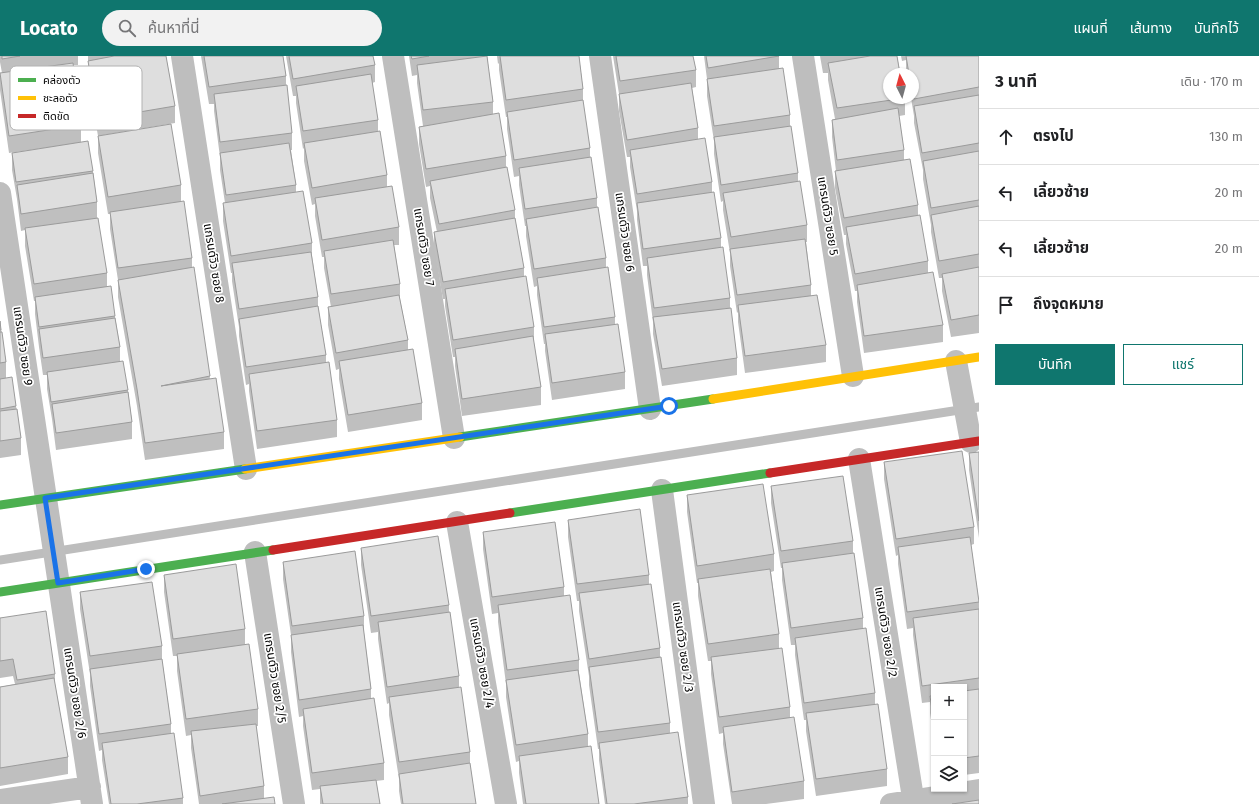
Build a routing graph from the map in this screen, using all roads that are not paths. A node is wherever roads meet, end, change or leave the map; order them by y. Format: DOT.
graph roads {
  1 [pos="182,56"];
  2 [pos="393,56"];
  3 [pos="600,56"];
  4 [pos="803,56"];
  5 [pos="0,193"];
  6 [pos="979,358"];
  7 [pos="958,371"];
  8 [pos="854,376"];
  9 [pos="650,409"];
  10 [pos="454,438"];
  11 [pos="975,442"];
  12 [pos="859,459"];
  13 [pos="246,469"];
  14 [pos="662,490"];
  15 [pos="45,498"];
  16 [pos="0,505"];
  17 [pos="457,522"];
  18 [pos="255,552"];
  19 [pos="55,558"];
  20 [pos="58,583"];
  21 [pos="0,592"];
  22 [pos="979,790"];
  23 [pos="91,796"];
  24 [pos="0,800"];
  25 [pos="913,802"];
  26 [pos="294,804"];
  27 [pos="506,804"];
  28 [pos="704,804"];
  29 [pos="891,804"];
  1 -- 13 [label="street, แกรนด์วิว ซอย 8"];
  2 -- 10 [label="street, แกรนด์วิว ซอย 7"];
  3 -- 9 [label="street, แกรนด์วิว ซอย 6"];
  4 -- 8 [label="street, แกรนด์วิว ซอย 5"];
  5 -- 15 [label="street, แกรนด์วิว ซอย 9"];
  6 -- 7 [label="street"];
  7 -- 8 [label="street"];
  7 -- 11 [label="street"];
  8 -- 9 [label="street"];
  9 -- 10 [label="street"];
  10 -- 13 [label="street"];
  11 -- 12 [label="street"];
  12 -- 14 [label="street"];
  12 -- 25 [label="street, แกรนด์วิว ซอย 2/2"];
  13 -- 15 [label="street"];
  14 -- 17 [label="street"];
  14 -- 28 [label="street, แกรนด์วิว ซอย 2/3"];
  15 -- 16 [label="street"];
  15 -- 19 [label="street, แกรนด์วิว ซอย 9"];
  17 -- 18 [label="street"];
  17 -- 27 [label="street, แกรนด์วิว ซอย 2/4"];
  18 -- 20 [label="street"];
  18 -- 26 [label="street, แกรนด์วิว ซอย 2/5"];
  19 -- 20 [label="street, แกรนด์วิว ซอย 2/6"];
  20 -- 21 [label="street"];
  20 -- 23 [label="street, แกรนด์วิว ซอย 2/6"];
  22 -- 25 [label="street"];
  23 -- 24 [label="street"];
  25 -- 29 [label="street"];
}
